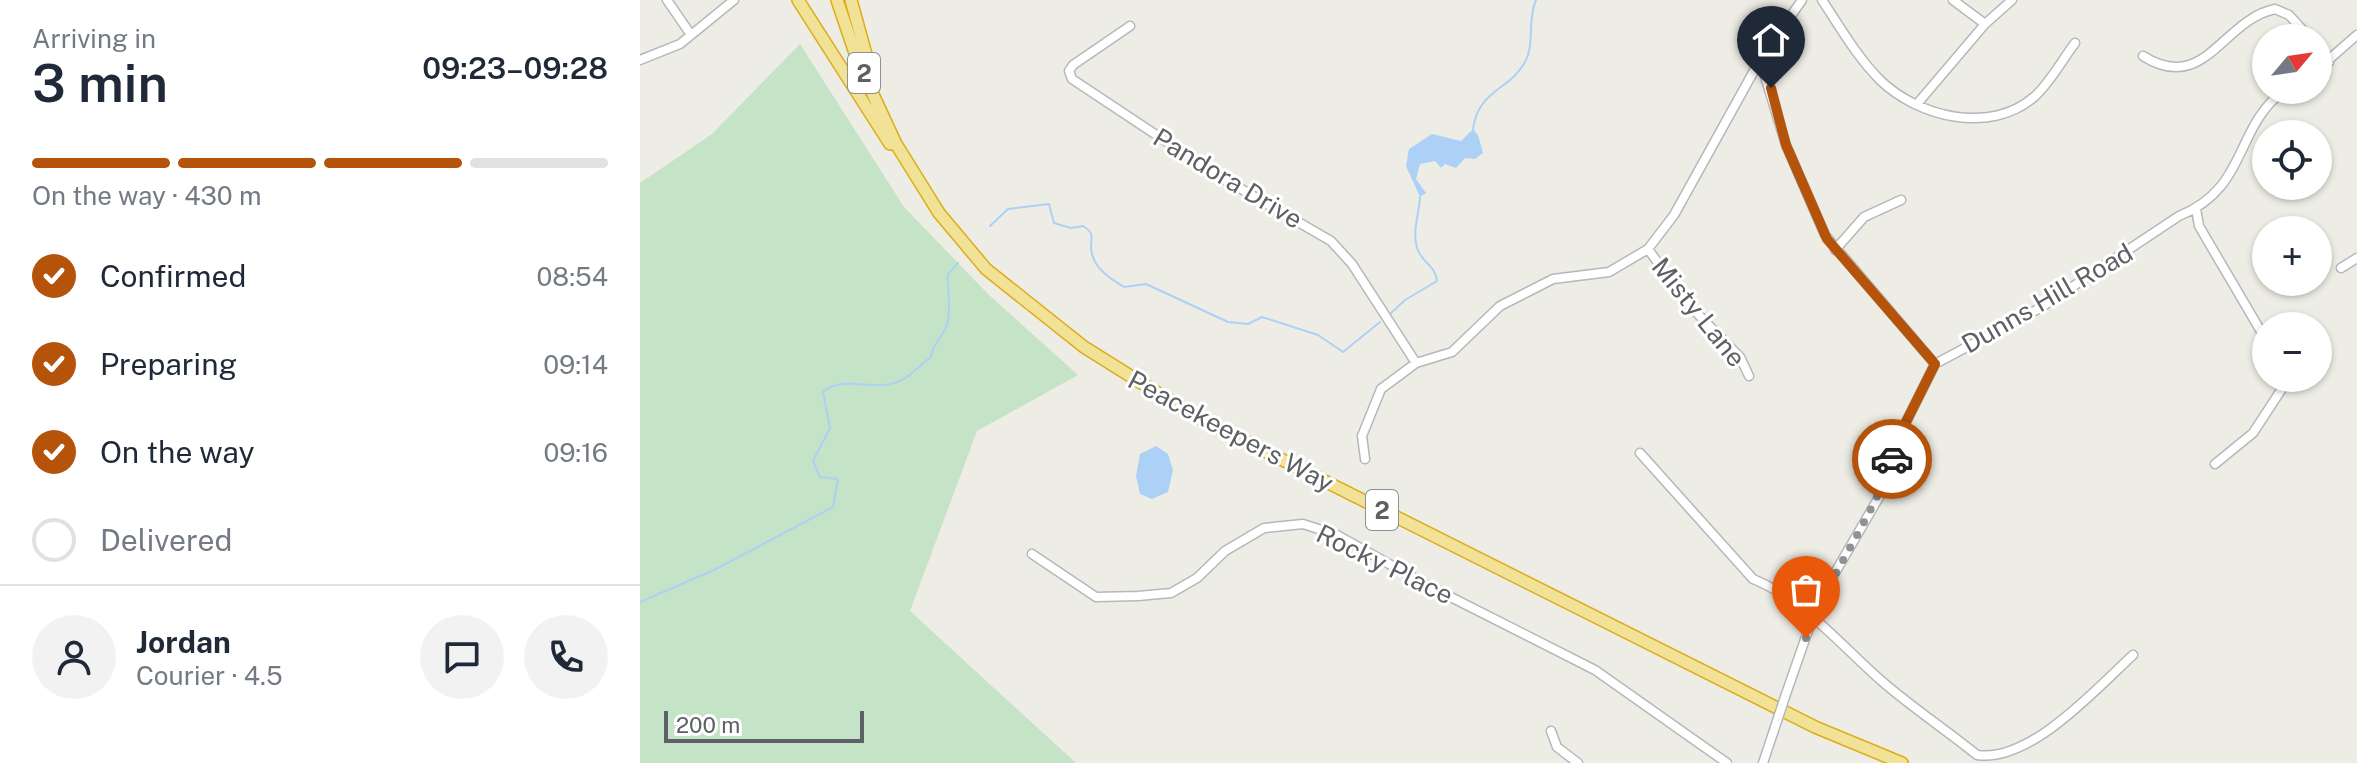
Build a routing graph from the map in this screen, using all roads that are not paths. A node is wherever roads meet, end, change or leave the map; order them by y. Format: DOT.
graph roads {
  1 [pos="667,0"];
  2 [pos="798,0"];
  3 [pos="837,0"];
  4 [pos="851,0"];
  5 [pos="1802,0"];
  6 [pos="1822,0"];
  7 [pos="1953,0"];
  8 [pos="2012,0"];
  9 [pos="729,2"];
  10 [pos="1985,24"];
  11 [pos="2296,24"];
  12 [pos="1130,26"];
  13 [pos="691,35"];
  14 [pos="2357,35"];
  15 [pos="2075,43"];
  16 [pos="2143,56"];
  17 [pos="2332,59"];
  18 [pos="640,60"];
  19 [pos="1760,60"];
  20 [pos="1917,104"];
  21 [pos="2272,104"];
  22 [pos="896,144"];
  23 [pos="916,181"];
  24 [pos="1901,200"];
  25 [pos="2196,209"];
  26 [pos="1648,249"];
  27 [pos="1835,250"];
  28 [pos="2357,258"];
  29 [pos="2341,268"];
  30 [pos="2252,316"];
  31 [pos="1416,363"];
  32 [pos="1935,364"];
  33 [pos="1749,376"];
  34 [pos="2280,392"];
  35 [pos="1640,453"];
  36 [pos="1365,459"];
  37 [pos="2215,464"];
  38 [pos="1032,554"];
  39 [pos="1813,618"];
  40 [pos="2133,655"];
  41 [pos="1551,731"];
  42 [pos="1578,763"];
  43 [pos="1727,763"];
  44 [pos="1763,763"];
  45 [pos="1902,763"];
  1 -- 13 [label="street"];
  2 -- 23 [label="highway"];
  3 -- 22 [label="highway, Peacekeepers Way / 2"];
  4 -- 22 [label="highway"];
  5 -- 19 [label="street"];
  6 -- 20 [label="street"];
  7 -- 10 [label="street"];
  8 -- 10 [label="street"];
  9 -- 13 [label="street"];
  10 -- 20 [label="street"];
  11 -- 16 [label="street"];
  12 -- 31 [label="street, Pandora Drive"];
  13 -- 18 [label="street"];
  14 -- 17 [label="street"];
  15 -- 20 [label="street"];
  19 -- 26 [label="street"];
  19 -- 27 [label="street"];
  21 -- 25 [label="street, Dunns Hill Road"];
  22 -- 23 [label="highway, Peacekeepers Way / 2"];
  23 -- 45 [label="highway, Peacekeepers Way / 2"];
  24 -- 27 [label="street"];
  25 -- 30 [label="street"];
  25 -- 32 [label="street, Dunns Hill Road"];
  26 -- 31 [label="street"];
  26 -- 33 [label="street, Misty Lane"];
  27 -- 32 [label="street"];
  28 -- 29 [label="street"];
  31 -- 36 [label="street"];
  32 -- 39 [label="street, Dunns Hill Road"];
  34 -- 37 [label="street"];
  35 -- 39 [label="street"];
  38 -- 43 [label="street, Rocky Place"];
  39 -- 40 [label="street"];
  39 -- 44 [label="street, Dunns Hill Road, bridge"];
  41 -- 42 [label="street"];
}
